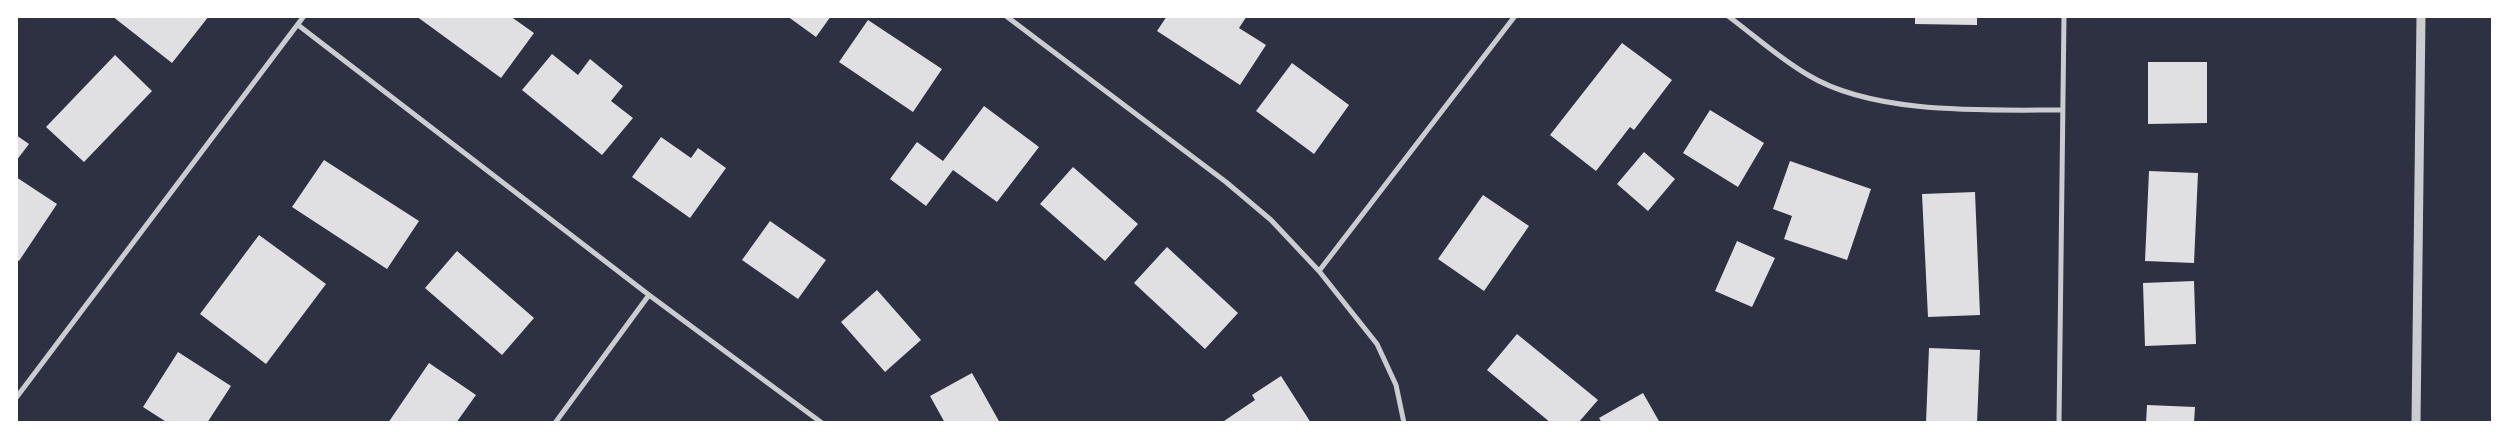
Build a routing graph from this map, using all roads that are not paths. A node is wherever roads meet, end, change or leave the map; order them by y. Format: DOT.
graph roads {
  1 [pos="304,16"];
  2 [pos="1006,16"];
  3 [pos="1515,16"];
  4 [pos="1728,16"];
  5 [pos="2064,16"];
  6 [pos="2421,16"];
  7 [pos="298,25"];
  8 [pos="2062,110"];
  9 [pos="1319,271"];
  10 [pos="649,295"];
  11 [pos="16,398"];
  12 [pos="555,423"];
  13 [pos="822,423"];
  14 [pos="1404,423"];
  15 [pos="2059,423"];
  16 [pos="2416,423"];
  1 -- 7 [label="street"];
  2 -- 9 [label="street"];
  3 -- 9 [label="street"];
  4 -- 8 [label="street"];
  5 -- 8 [label="street"];
  6 -- 16 [label="street"];
  7 -- 10 [label="street"];
  7 -- 11 [label="street"];
  8 -- 15 [label="street"];
  9 -- 14 [label="street"];
  10 -- 12 [label="street"];
  10 -- 13 [label="street"];
}
